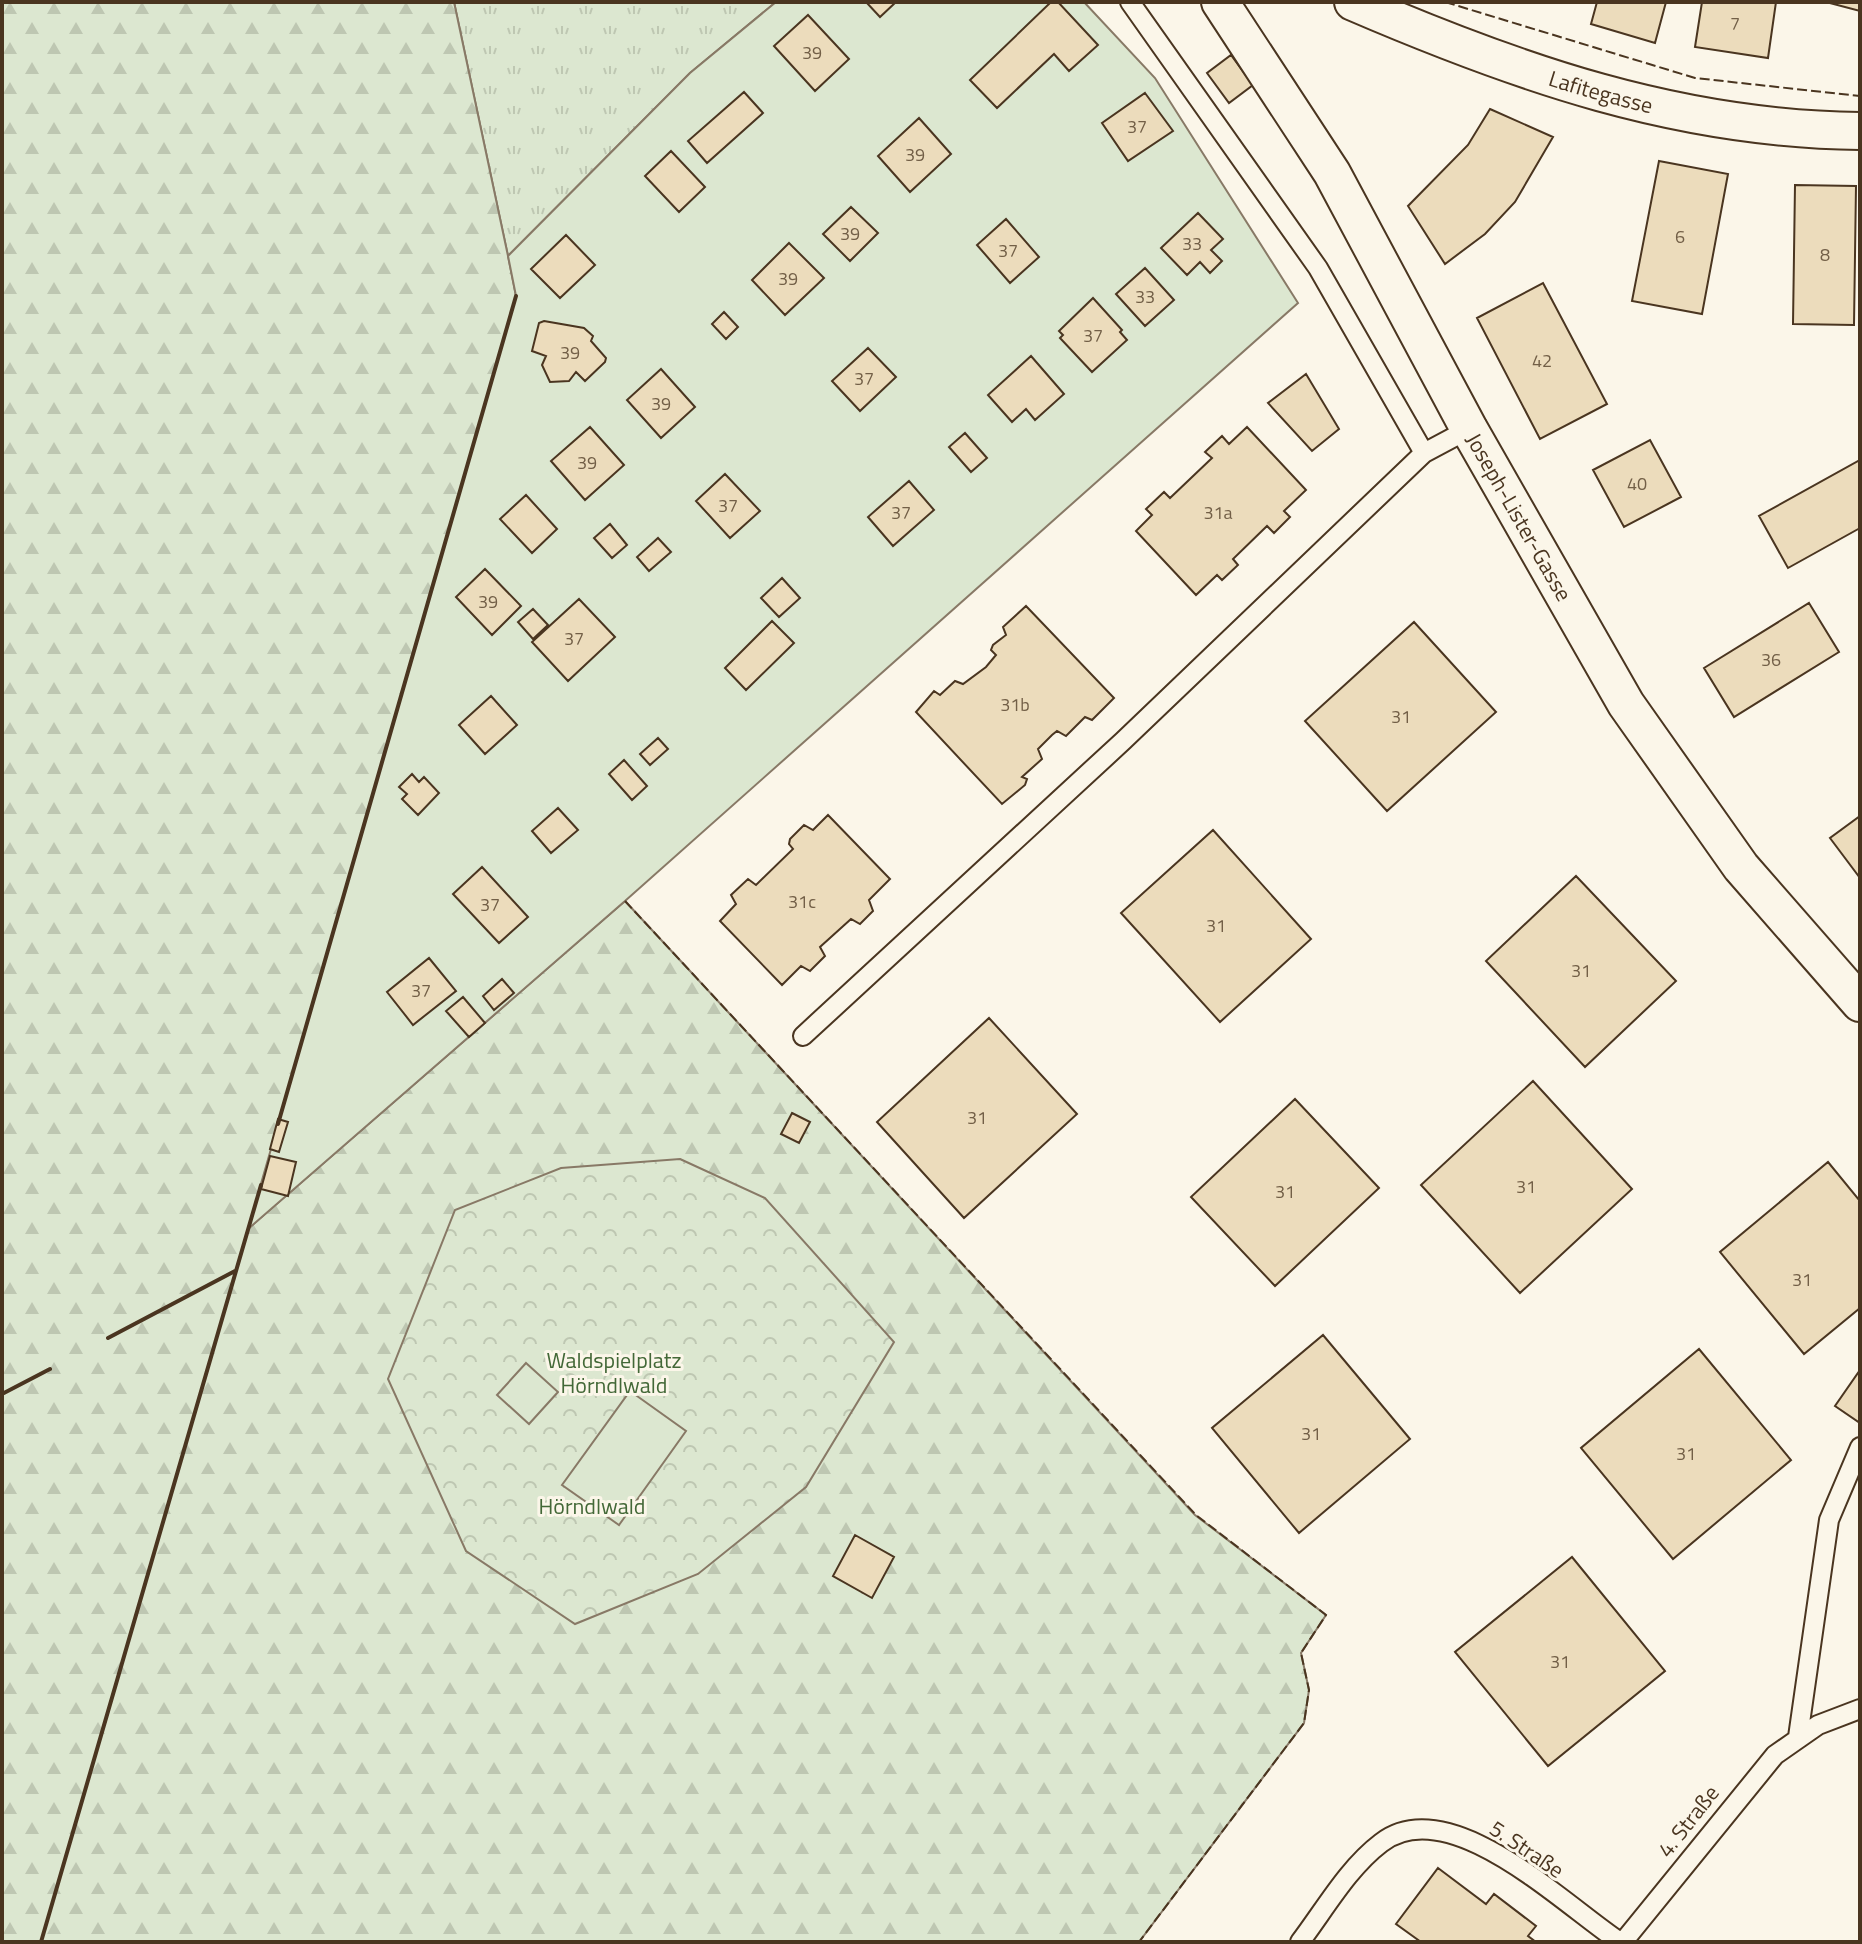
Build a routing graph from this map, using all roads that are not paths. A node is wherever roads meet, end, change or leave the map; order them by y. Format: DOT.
graph roads {
  1 [pos="1130,2"];
  2 [pos="1220,2"];
  3 [pos="1353,2"];
  4 [pos="1860,131"];
  5 [pos="1469,429"];
  6 [pos="1424,453"];
  7 [pos="1860,1003"];
  8 [pos="803,1036"];
  9 [pos="1860,1447"];
  10 [pos="1860,1709"];
  11 [pos="1798,1737"];
  12 [pos="1300,1942"];
  13 [pos="1622,1942"];
  1 -- 6 [label="lane"];
  2 -- 5 [label="street, Joseph-Lister-Gasse"];
  3 -- 4 [label="street, Lafitegasse"];
  5 -- 6 [label="lane"];
  5 -- 7 [label="street, Joseph-Lister-Gasse"];
  6 -- 8 [label="lane"];
  9 -- 11 [label="lane"];
  10 -- 11 [label="lane, 4. Straße"];
  11 -- 13 [label="lane, 4. Straße"];
  12 -- 13 [label="lane, 5. Straße"];
}
